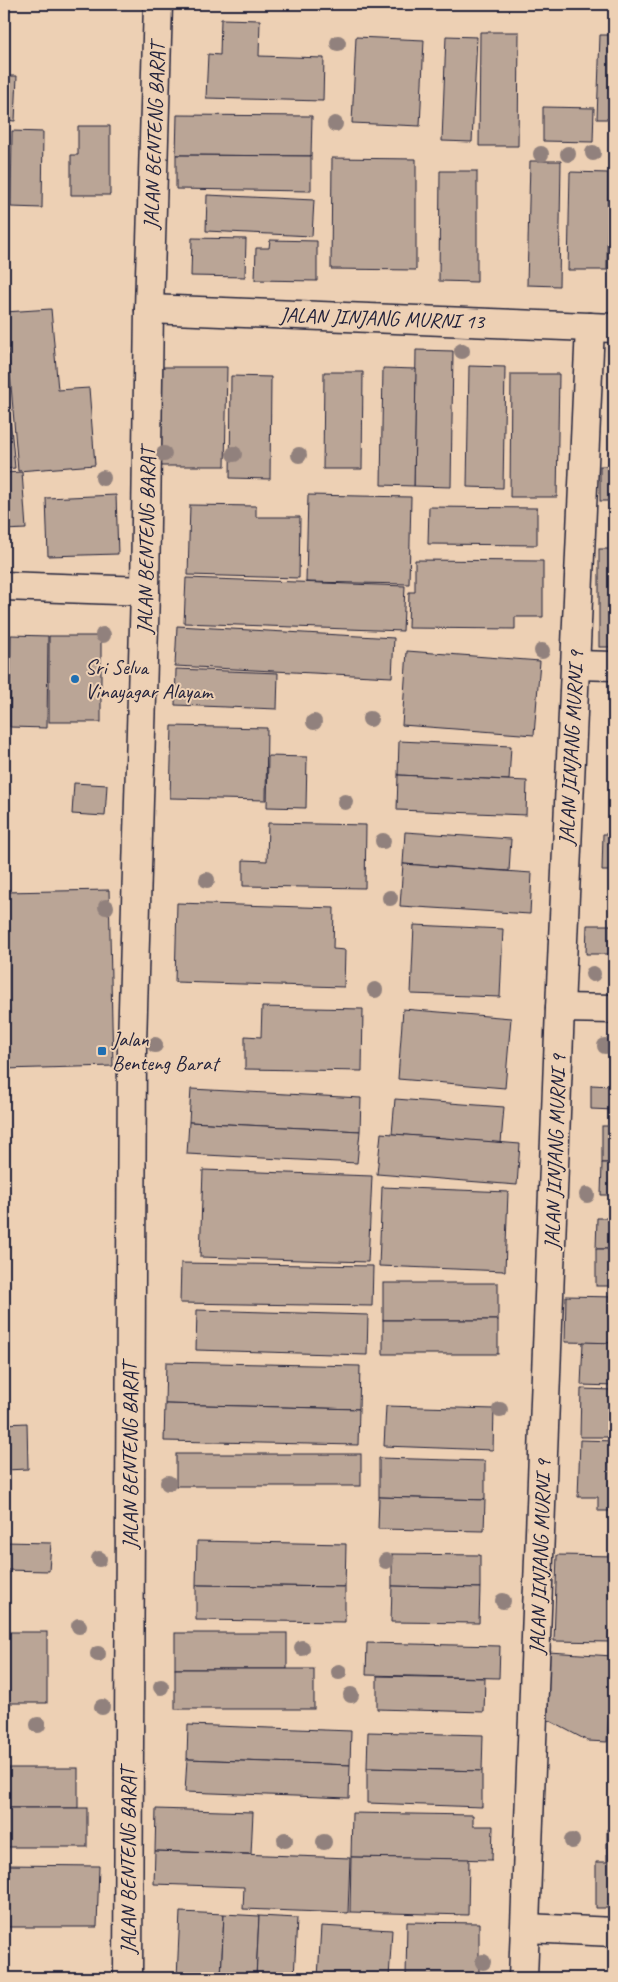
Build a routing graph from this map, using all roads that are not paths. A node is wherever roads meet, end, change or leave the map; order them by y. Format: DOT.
graph roads {
  1 [pos="158,4"];
  2 [pos="149,309"];
  3 [pos="602,327"];
  4 [pos="4,586"];
  5 [pos="146,591"];
  6 [pos="575,665"];
  7 [pos="614,666"];
  8 [pos="560,1008"];
  9 [pos="614,1009"];
  10 [pos="526,1928"];
  11 [pos="614,1932"];
  12 [pos="128,1978"];
  13 [pos="523,1978"];
  1 -- 2 [label="street, JALAN BENTENG BARAT"];
  2 -- 3 [label="street, JALAN JINJANG MURNI 13"];
  2 -- 5 [label="street, JALAN BENTENG BARAT"];
  3 -- 6 [label="street, JALAN JINJANG MURNI 9"];
  4 -- 5 [label="street"];
  5 -- 12 [label="street, JALAN BENTENG BARAT"];
  6 -- 7 [label="street"];
  6 -- 8 [label="street, JALAN JINJANG MURNI 9"];
  8 -- 9 [label="street"];
  8 -- 10 [label="street, JALAN JINJANG MURNI 9"];
  10 -- 11 [label="street"];
  10 -- 13 [label="street, JALAN JINJANG MURNI 9"];
}
